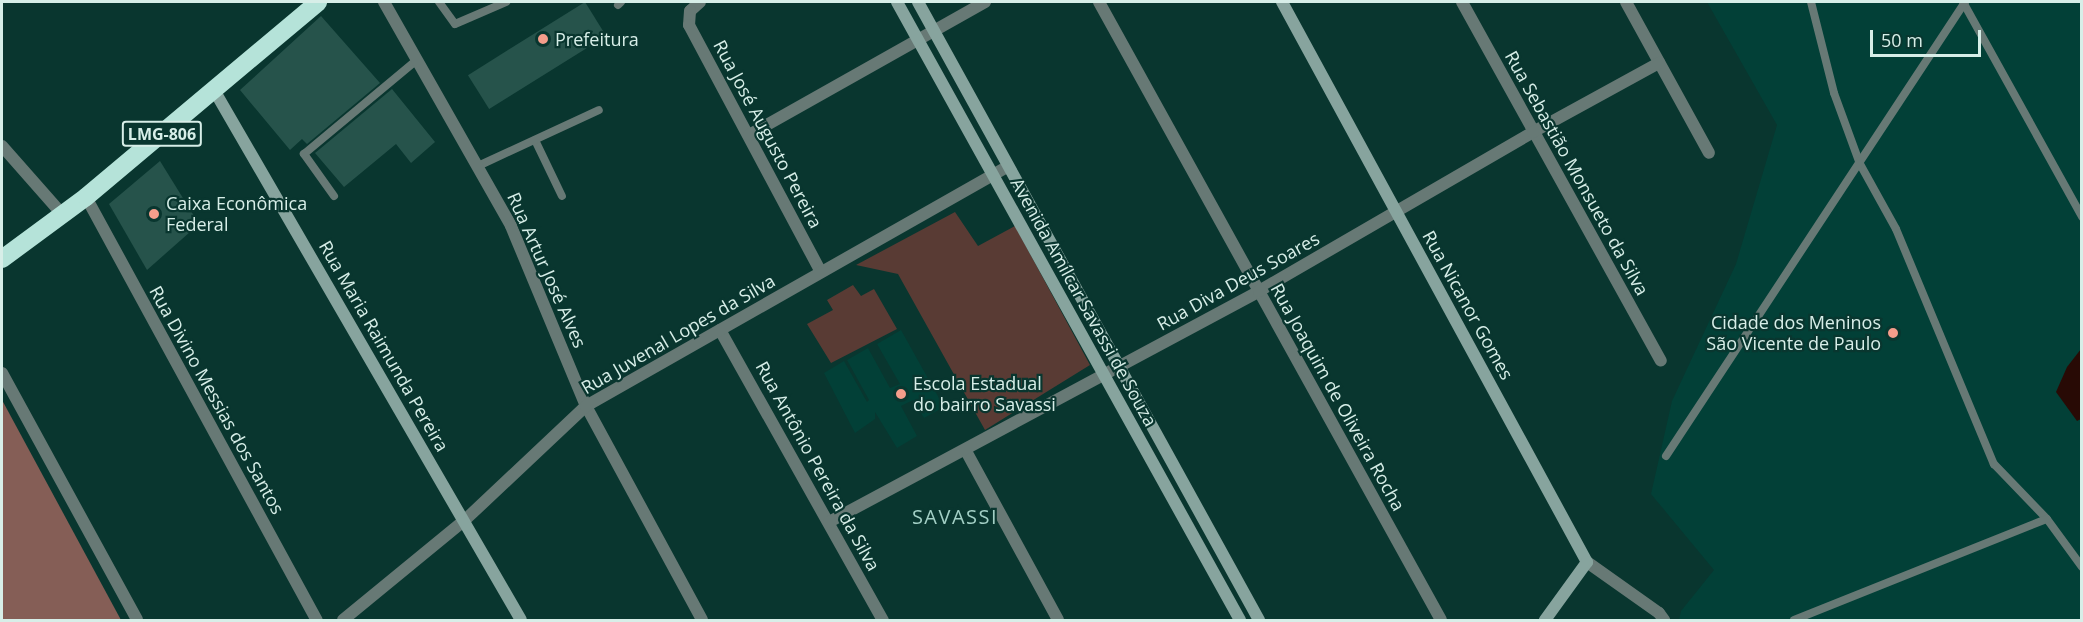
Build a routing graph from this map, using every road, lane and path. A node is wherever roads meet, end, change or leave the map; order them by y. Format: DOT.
graph roads {
  1 [pos="318,2"];
  2 [pos="384,2"];
  3 [pos="439,2"];
  4 [pos="506,2"];
  5 [pos="700,2"];
  6 [pos="897,2"];
  7 [pos="918,2"];
  8 [pos="985,2"];
  9 [pos="1099,2"];
  10 [pos="1282,2"];
  11 [pos="1462,2"];
  12 [pos="1626,2"];
  13 [pos="1810,2"];
  14 [pos="1964,2"];
  15 [pos="688,6"];
  16 [pos="934,31"];
  17 [pos="918,41"];
  18 [pos="417,60"];
  19 [pos="1659,63"];
  20 [pos="214,90"];
  21 [pos="599,110"];
  22 [pos="1533,132"];
  23 [pos="749,135"];
  24 [pos="535,140"];
  25 [pos="3,151"];
  26 [pos="1709,153"];
  27 [pos="1860,164"];
  28 [pos="478,166"];
  29 [pos="1007,166"];
  30 [pos="994,174"];
  31 [pos="562,195"];
  32 [pos="334,196"];
  33 [pos="86,197"];
  34 [pos="1398,213"];
  35 [pos="62,214"];
  36 [pos="2082,216"];
  37 [pos="2,259"];
  38 [pos="821,272"];
  39 [pos="1259,291"];
  40 [pos="720,330"];
  41 [pos="1661,361"];
  42 [pos="1118,367"];
  43 [pos="2,373"];
  44 [pos="1103,375"];
  45 [pos="586,406"];
  46 [pos="966,451"];
  47 [pos="1666,456"];
  48 [pos="466,519"];
  49 [pos="2047,519"];
  50 [pos="829,522"];
  51 [pos="1587,562"];
  52 [pos="2082,567"];
  53 [pos="137,621"];
  54 [pos="317,621"];
  55 [pos="343,621"];
  56 [pos="521,621"];
  57 [pos="702,621"];
  58 [pos="883,621"];
  59 [pos="1058,621"];
  60 [pos="1240,621"];
  61 [pos="1259,621"];
  62 [pos="1441,621"];
  63 [pos="1545,621"];
  64 [pos="1664,621"];
  65 [pos="1794,621"];
  1 -- 20 [label="highway, LMG-806"];
  2 -- 18 [label="street, Rua Artur José Alves"];
  3 -- 4 [label="lane"];
  5 -- 15 [label="street"];
  6 -- 17 [label="street, Avenida Amílcar Savassi de Souza"];
  7 -- 16 [label="street, Avenida Amílcar Savassi de Souza"];
  8 -- 16 [label="street"];
  9 -- 39 [label="street, Rua Joaquim de Oliveira Rocha"];
  10 -- 34 [label="street, Rua Nicanor Gomes"];
  11 -- 22 [label="street, Rua Sebastião Monsueto da Silva"];
  12 -- 19 [label="street"];
  13 -- 27 [label="lane"];
  14 -- 27 [label="lane"];
  14 -- 36 [label="lane"];
  15 -- 23 [label="street, Rua José Augusto Pereira"];
  16 -- 17 [label="street"];
  16 -- 29 [label="street, Avenida Amílcar Savassi de Souza"];
  17 -- 23 [label="street"];
  17 -- 30 [label="street, Avenida Amílcar Savassi de Souza"];
  18 -- 28 [label="street, Rua Artur José Alves"];
  18 -- 32 [label="lane"];
  19 -- 22 [label="street, Rua Diva Deus Soares"];
  19 -- 26 [label="street"];
  20 -- 33 [label="highway, LMG-806"];
  20 -- 48 [label="street, Rua Maria Raimunda Pereira"];
  21 -- 24 [label="lane"];
  22 -- 34 [label="street, Rua Diva Deus Soares"];
  22 -- 41 [label="street, Rua Sebastião Monsueto da Silva"];
  23 -- 38 [label="street, Rua José Augusto Pereira"];
  24 -- 28 [label="lane"];
  24 -- 31 [label="lane"];
  25 -- 35 [label="street"];
  27 -- 47 [label="lane"];
  27 -- 49 [label="lane"];
  28 -- 45 [label="street, Rua Artur José Alves"];
  29 -- 30 [label="street, Rua Juvenal Lopes da Silva"];
  29 -- 42 [label="street, Avenida Amílcar Savassi de Souza"];
  30 -- 38 [label="street, Rua Juvenal Lopes da Silva"];
  30 -- 44 [label="street, Avenida Amílcar Savassi de Souza"];
  33 -- 35 [label="highway, LMG-806"];
  33 -- 54 [label="street, Rua Divino Messias dos Santos"];
  34 -- 39 [label="street, Rua Diva Deus Soares"];
  34 -- 51 [label="street, Rua Nicanor Gomes"];
  35 -- 37 [label="highway, LMG-806"];
  38 -- 40 [label="street, Rua Juvenal Lopes da Silva"];
  39 -- 42 [label="street, Rua Diva Deus Soares"];
  39 -- 62 [label="street, Rua Joaquim de Oliveira Rocha"];
  40 -- 45 [label="street, Rua Juvenal Lopes da Silva"];
  40 -- 50 [label="street, Rua Antônio Pereira da Silva"];
  42 -- 44 [label="street, Rua Diva Deus Soares"];
  42 -- 61 [label="street, Avenida Amílcar Savassi de Souza"];
  43 -- 53 [label="street"];
  44 -- 46 [label="street, Rua Diva Deus Soares"];
  44 -- 60 [label="street, Avenida Amílcar Savassi de Souza"];
  45 -- 48 [label="street, Rua Juvenal Lopes da Silva"];
  45 -- 57 [label="street, Rua Artur José Alves"];
  46 -- 50 [label="street, Rua Diva Deus Soares"];
  46 -- 59 [label="street"];
  48 -- 55 [label="street, Rua Juvenal Lopes da Silva"];
  48 -- 56 [label="street, Rua Maria Raimunda Pereira"];
  49 -- 52 [label="lane"];
  49 -- 65 [label="lane"];
  50 -- 58 [label="street, Rua Antônio Pereira da Silva"];
  51 -- 63 [label="street"];
  51 -- 64 [label="street"];
}
